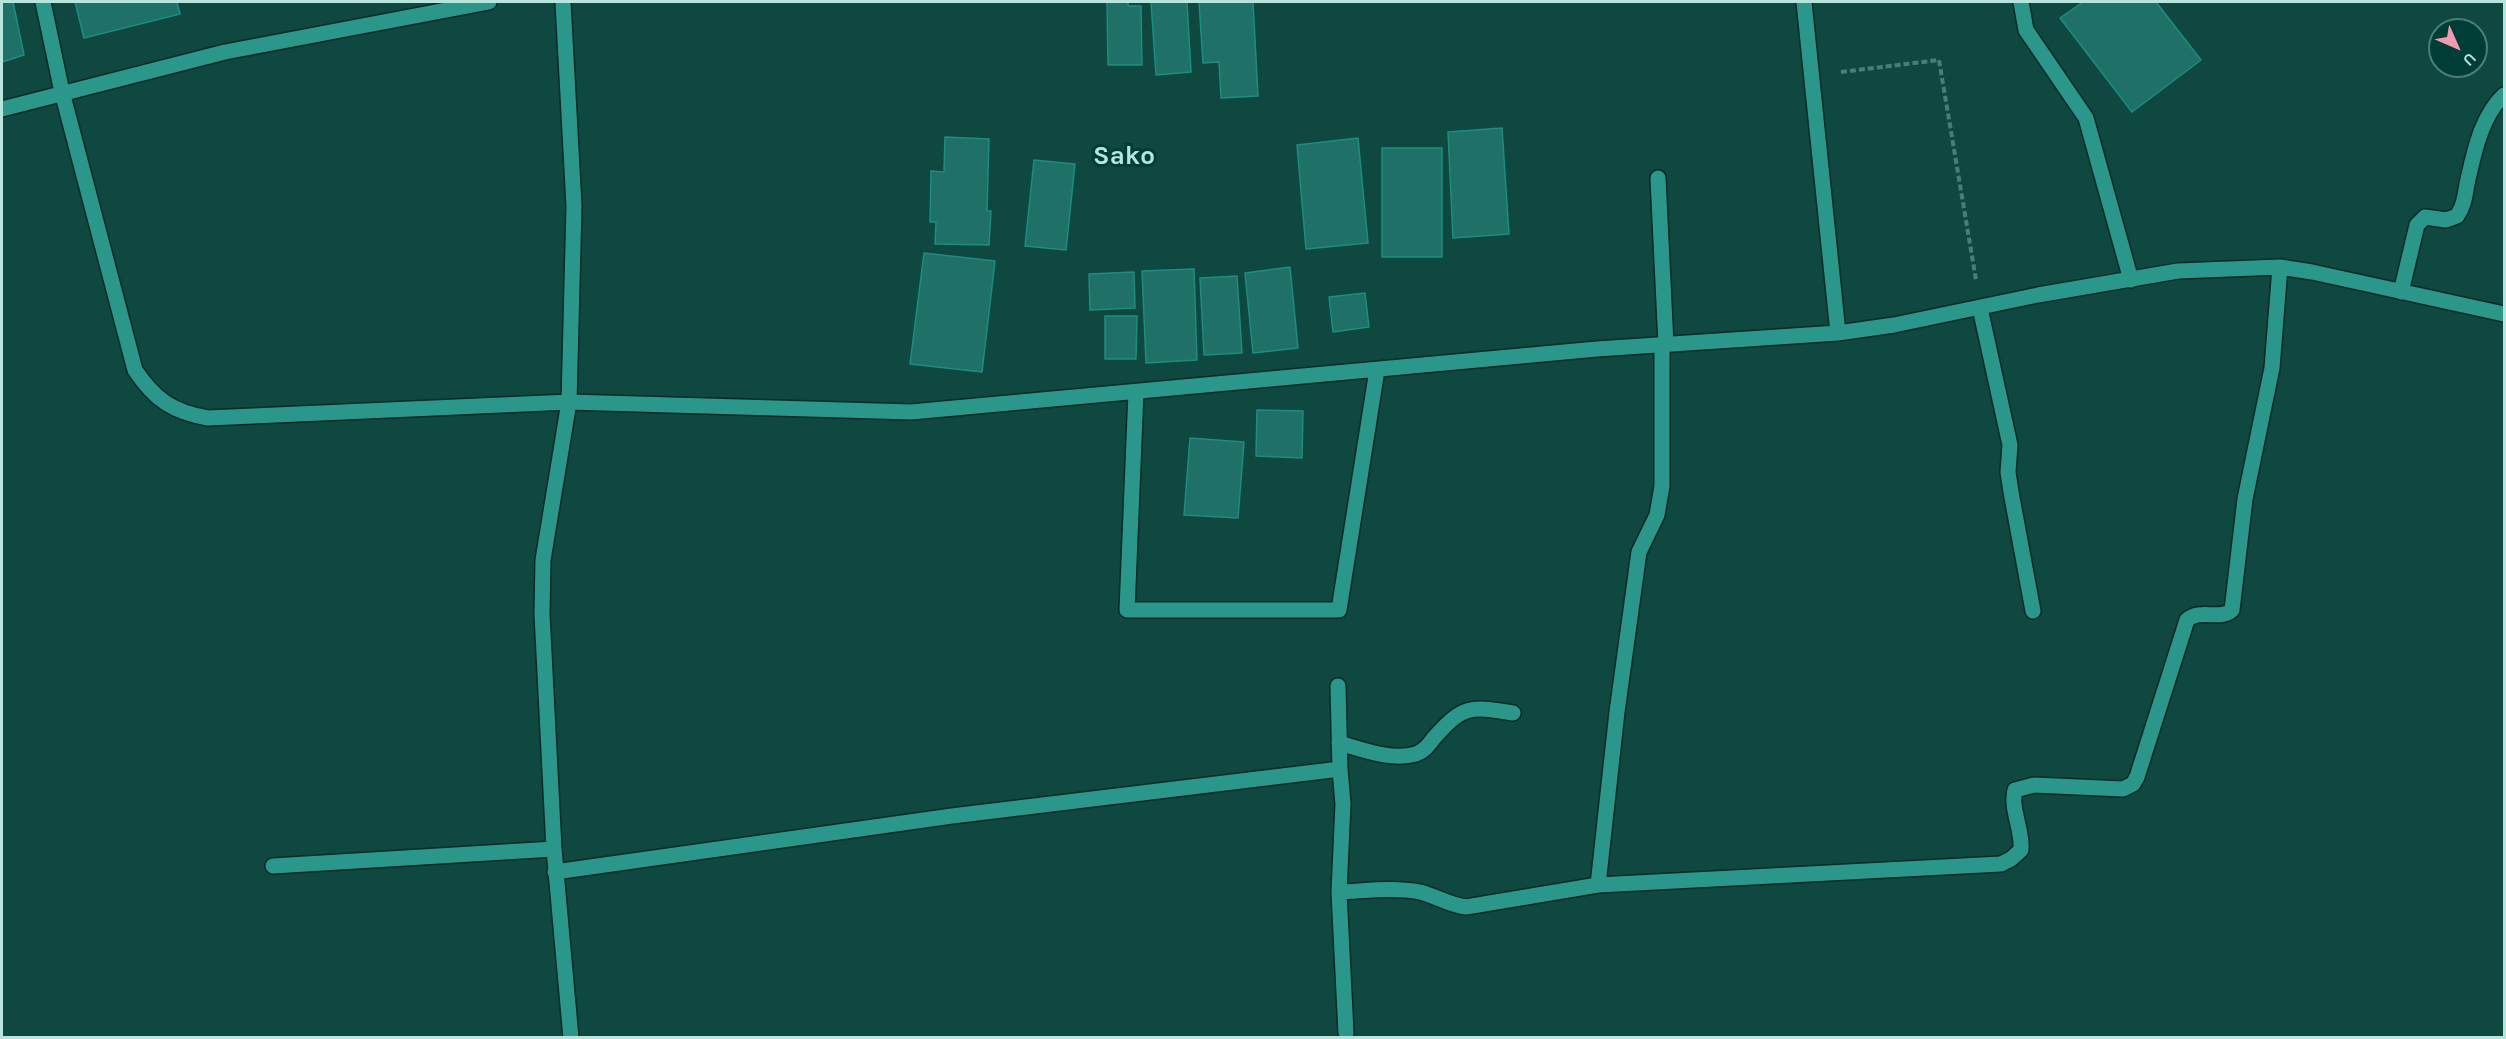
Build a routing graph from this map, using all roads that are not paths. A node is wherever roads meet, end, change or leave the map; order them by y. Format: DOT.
graph roads {
  1 [pos="43,2"];
  2 [pos="489,2"];
  3 [pos="563,2"];
  4 [pos="1804,2"];
  5 [pos="2021,2"];
  6 [pos="62,92"];
  7 [pos="2505,94"];
  8 [pos="2,109"];
  9 [pos="1658,178"];
  10 [pos="2280,267"];
  11 [pos="2131,280"];
  12 [pos="2401,292"];
  13 [pos="1980,308"];
  14 [pos="2505,314"];
  15 [pos="1838,333"];
  16 [pos="1664,345"];
  17 [pos="1377,370"];
  18 [pos="1136,392"];
  19 [pos="569,402"];
  20 [pos="2033,611"];
  21 [pos="1338,686"];
  22 [pos="1513,713"];
  23 [pos="1340,743"];
  24 [pos="1340,769"];
  25 [pos="554,849"];
  26 [pos="273,866"];
  27 [pos="555,872"];
  28 [pos="1598,885"];
  29 [pos="1339,892"];
  30 [pos="1346,1033"];
  31 [pos="572,1038"];
  1 -- 6 [label="street"];
  2 -- 6 [label="street"];
  3 -- 19 [label="street"];
  4 -- 15 [label="street"];
  5 -- 11 [label="street"];
  6 -- 8 [label="street"];
  6 -- 19 [label="street"];
  7 -- 12 [label="street"];
  9 -- 16 [label="street"];
  10 -- 11 [label="street"];
  10 -- 12 [label="street"];
  10 -- 28 [label="street"];
  11 -- 13 [label="street"];
  12 -- 14 [label="street"];
  13 -- 15 [label="street"];
  13 -- 20 [label="street"];
  15 -- 16 [label="street"];
  16 -- 17 [label="street"];
  16 -- 28 [label="street"];
  17 -- 18 [label="street"];
  17 -- 18 [label="street"];
  18 -- 19 [label="street"];
  19 -- 25 [label="street"];
  21 -- 23 [label="street"];
  22 -- 23 [label="street"];
  23 -- 24 [label="street"];
  24 -- 27 [label="street"];
  24 -- 29 [label="street"];
  25 -- 26 [label="street"];
  25 -- 27 [label="street"];
  27 -- 31 [label="street"];
  28 -- 29 [label="street"];
  29 -- 30 [label="street"];
}
